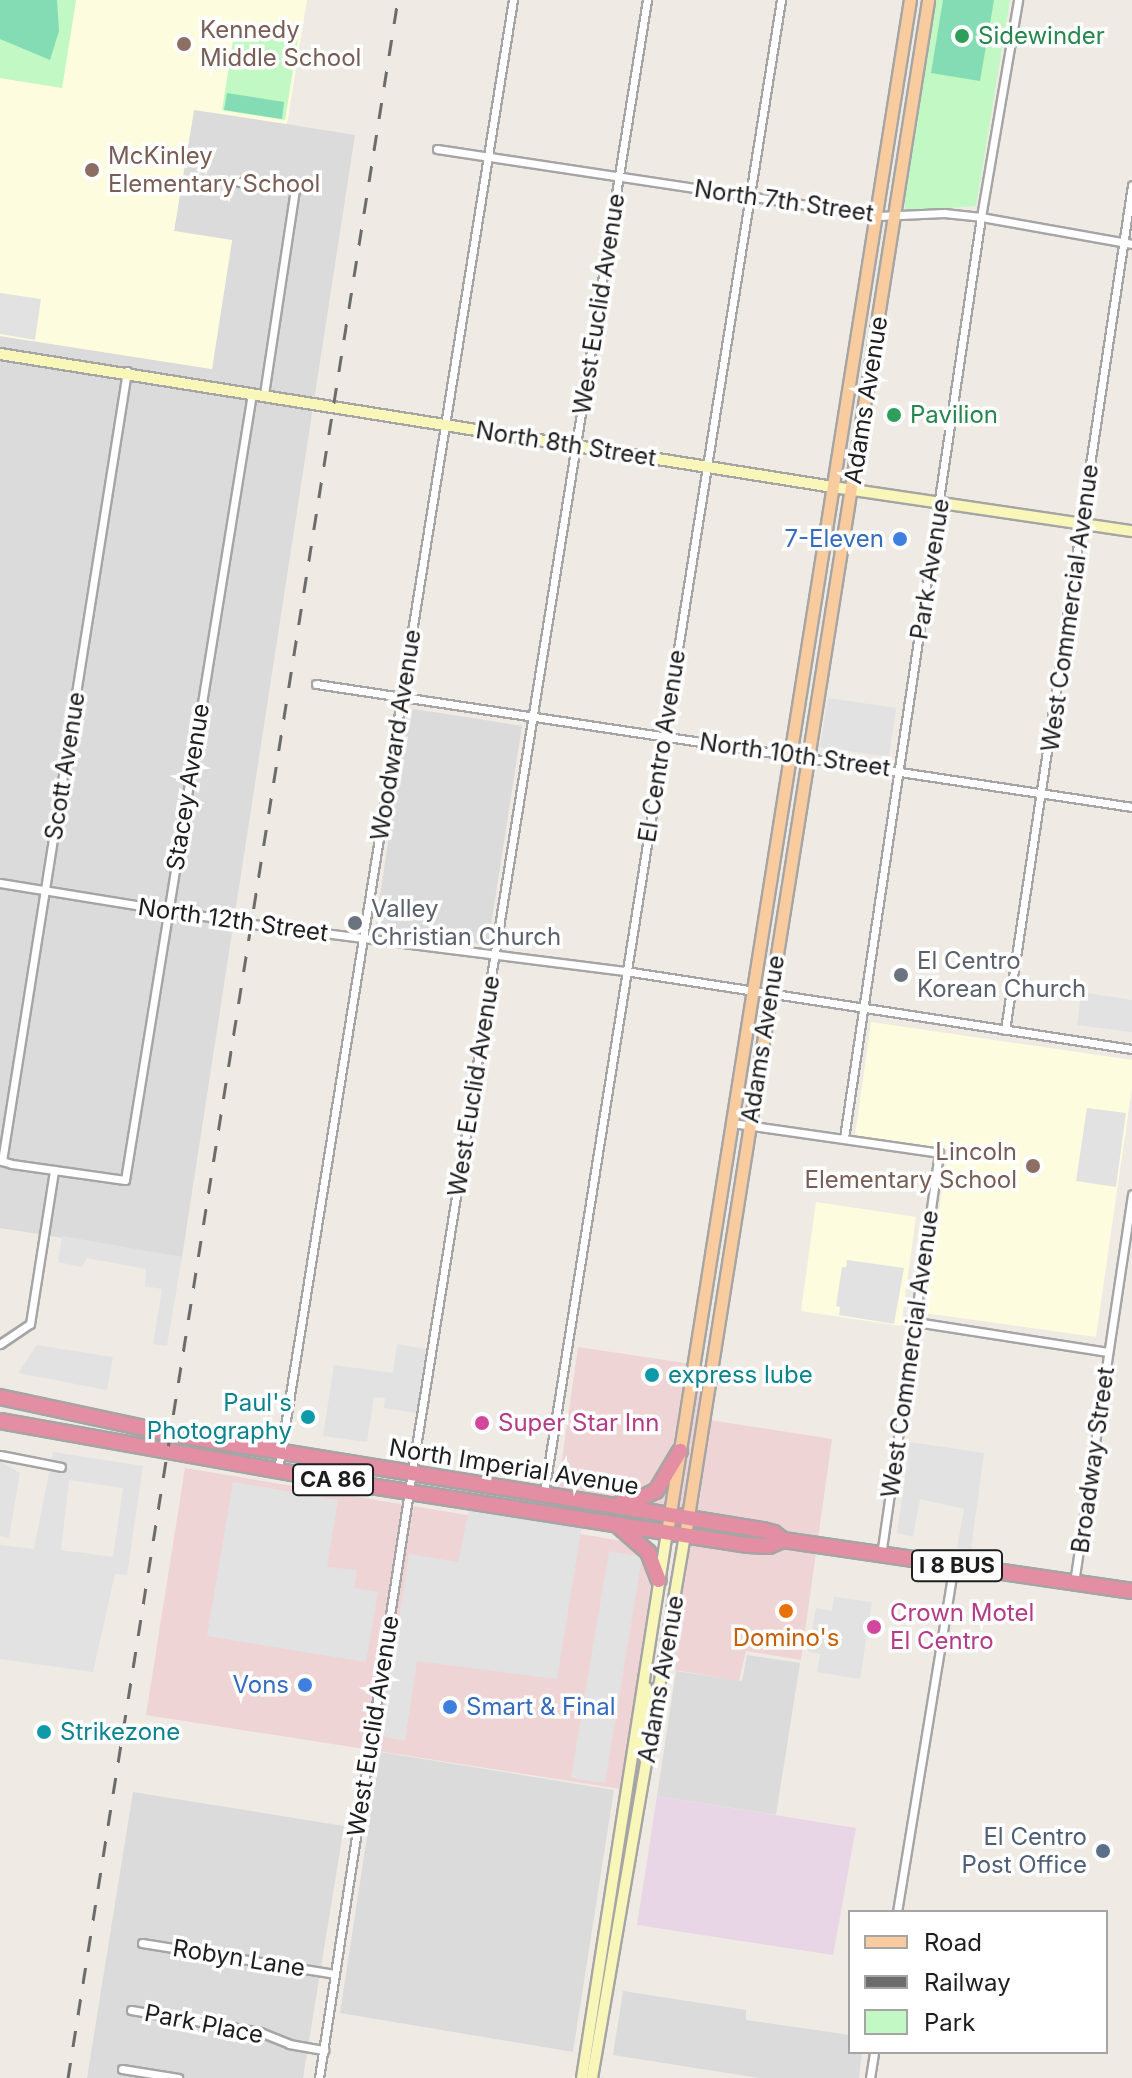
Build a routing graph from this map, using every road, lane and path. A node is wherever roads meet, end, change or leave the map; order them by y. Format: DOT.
graph roads {
  1 [pos="513,0"];
  2 [pos="647,0"];
  3 [pos="781,0"];
  4 [pos="910,0"];
  5 [pos="928,0"];
  6 [pos="1018,0"];
  7 [pos="437,149"];
  8 [pos="490,156"];
  9 [pos="620,177"];
  10 [pos="239,182"];
  11 [pos="1132,185"];
  12 [pos="751,197"];
  13 [pos="878,216"];
  14 [pos="894,216"];
  15 [pos="981,217"];
  16 [pos="1123,242"];
  17 [pos="1132,244"];
  18 [pos="0,354"];
  19 [pos="127,371"];
  20 [pos="252,393"];
  21 [pos="264,395"];
  22 [pos="446,424"];
  23 [pos="575,445"];
  24 [pos="706,467"];
  25 [pos="833,487"];
  26 [pos="852,490"];
  27 [pos="941,503"];
  28 [pos="1082,524"];
  29 [pos="1132,531"];
  30 [pos="316,684"];
  31 [pos="403,697"];
  32 [pos="535,715"];
  33 [pos="664,735"];
  34 [pos="791,755"];
  35 [pos="807,758"];
  36 [pos="898,770"];
  37 [pos="1043,793"];
  38 [pos="1132,807"];
  39 [pos="0,883"];
  40 [pos="45,891"];
  41 [pos="169,911"];
  42 [pos="363,939"];
  43 [pos="495,957"];
  44 [pos="625,971"];
  45 [pos="751,993"];
  46 [pos="769,995"];
  47 [pos="863,1009"];
  48 [pos="1005,1030"];
  49 [pos="1132,1049"];
  50 [pos="732,1123"];
  51 [pos="749,1126"];
  52 [pos="844,1138"];
  53 [pos="54,1170"];
  54 [pos="1132,1194"];
  55 [pos="916,1322"];
  56 [pos="0,1344"];
  57 [pos="1108,1352"];
  58 [pos="0,1397"];
  59 [pos="0,1421"];
  60 [pos="680,1451"];
  61 [pos="281,1452"];
  62 [pos="0,1455"];
  63 [pos="61,1467"];
  64 [pos="278,1470"];
  65 [pos="412,1472"];
  66 [pos="409,1491"];
  67 [pos="544,1493"];
  68 [pos="582,1499"];
  69 [pos="670,1515"];
  70 [pos="688,1518"];
  71 [pos="616,1524"];
  72 [pos="667,1532"];
  73 [pos="685,1535"];
  74 [pos="783,1540"];
  75 [pos="881,1555"];
  76 [pos="954,1565"];
  77 [pos="659,1580"];
  78 [pos="1074,1583"];
  79 [pos="1132,1591"];
  80 [pos="643,1683"];
  81 [pos="647,1763"];
  82 [pos="629,1778"];
  83 [pos="643,1780"];
  84 [pos="897,1910"];
  85 [pos="142,1943"];
  86 [pos="335,1974"];
  87 [pos="131,2010"];
  88 [pos="324,2050"];
  89 [pos="591,2054"];
  90 [pos="874,2054"];
  91 [pos="122,2069"];
  92 [pos="178,2078"];
  93 [pos="319,2078"];
  94 [pos="582,2078"];
  95 [pos="592,2078"];
  96 [pos="870,2078"];
  1 -- 8 [label="street, Woodward Avenue"];
  2 -- 9 [label="street, West Euclid Avenue"];
  3 -- 12 [label="street, El Centro Avenue"];
  4 -- 13 [label="main road, Adams Avenue"];
  5 -- 14 [label="main road, Adams Avenue"];
  6 -- 15 [label="street, Park Avenue"];
  7 -- 8 [label="street, North 7th Street"];
  8 -- 9 [label="street, North 7th Street"];
  8 -- 22 [label="street, Woodward Avenue"];
  9 -- 12 [label="street, North 7th Street"];
  9 -- 23 [label="street, West Euclid Avenue"];
  10 -- 21 [label="street"];
  11 -- 16 [label="street, West Commercial Avenue"];
  12 -- 13 [label="street, North 7th Street"];
  12 -- 24 [label="street, El Centro Avenue"];
  13 -- 14 [label="street, North 7th Street"];
  13 -- 25 [label="main road, Adams Avenue"];
  14 -- 15 [label="street, North 7th Street"];
  14 -- 26 [label="main road, Adams Avenue"];
  15 -- 16 [label="street, North 7th Street"];
  15 -- 27 [label="street, Park Avenue"];
  16 -- 17 [label="street, North 7th Street"];
  16 -- 28 [label="street, West Commercial Avenue"];
  18 -- 19 [label="main road, North 8th Street"];
  19 -- 20 [label="main road, North 8th Street"];
  19 -- 40 [label="street, Scott Avenue"];
  20 -- 21 [label="main road, North 8th Street"];
  20 -- 41 [label="street, Stacey Avenue"];
  21 -- 22 [label="main road, North 8th Street"];
  22 -- 23 [label="main road, North 8th Street"];
  22 -- 31 [label="street, Woodward Avenue"];
  23 -- 24 [label="main road, North 8th Street"];
  23 -- 32 [label="street, West Euclid Avenue"];
  24 -- 25 [label="main road, North 8th Street"];
  24 -- 33 [label="street, El Centro Avenue"];
  25 -- 26 [label="main road, North 8th Street"];
  25 -- 34 [label="main road, Adams Avenue"];
  26 -- 27 [label="main road, North 8th Street"];
  26 -- 35 [label="main road, Adams Avenue"];
  27 -- 28 [label="main road, North 8th Street"];
  27 -- 36 [label="street, Park Avenue"];
  28 -- 29 [label="main road, North 8th Street"];
  28 -- 37 [label="street, West Commercial Avenue"];
  30 -- 31 [label="street, North 10th Street"];
  31 -- 32 [label="street, North 10th Street"];
  31 -- 42 [label="street, Woodward Avenue"];
  32 -- 33 [label="street, North 10th Street"];
  32 -- 43 [label="street, West Euclid Avenue"];
  33 -- 34 [label="street, North 10th Street"];
  33 -- 44 [label="street, El Centro Avenue"];
  34 -- 35 [label="street, North 10th Street"];
  34 -- 45 [label="main road, Adams Avenue"];
  35 -- 36 [label="street, North 10th Street"];
  35 -- 46 [label="main road, Adams Avenue"];
  36 -- 37 [label="street, North 10th Street"];
  36 -- 47 [label="street, Park Avenue"];
  37 -- 38 [label="street, North 10th Street"];
  37 -- 48 [label="street, West Commercial Avenue"];
  39 -- 40 [label="street, North 12th Street"];
  40 -- 41 [label="street, North 12th Street"];
  40 -- 53 [label="street, Scott Avenue"];
  41 -- 42 [label="street, North 12th Street"];
  41 -- 53 [label="street, Stacey Avenue"];
  42 -- 43 [label="street, North 12th Street"];
  42 -- 61 [label="street, Woodward Avenue"];
  43 -- 44 [label="street, North 12th Street"];
  43 -- 65 [label="street, West Euclid Avenue"];
  44 -- 45 [label="street, North 12th Street"];
  44 -- 67 [label="street, El Centro Avenue"];
  45 -- 46 [label="street, North 12th Street"];
  45 -- 50 [label="main road, Adams Avenue"];
  46 -- 47 [label="street, North 12th Street"];
  46 -- 51 [label="main road, Adams Avenue"];
  47 -- 48 [label="street, North 12th Street"];
  47 -- 52 [label="street, Park Avenue"];
  48 -- 49 [label="street, North 12th Street"];
  50 -- 51 [label="street"];
  50 -- 60 [label="main road, Adams Avenue"];
  51 -- 52 [label="street"];
  51 -- 70 [label="main road, Adams Avenue"];
  52 -- 55 [label="street, West Commercial Avenue"];
  53 -- 56 [label="street"];
  54 -- 57 [label="street, Broadway Street"];
  55 -- 57 [label="street"];
  55 -- 75 [label="street, West Commercial Avenue"];
  57 -- 78 [label="street, Broadway Street"];
  58 -- 61 [label="highway, North Imperial Avenue / CA 86"];
  59 -- 64 [label="highway, North Imperial Avenue / CA 86"];
  60 -- 68 [label="highway, CA 86"];
  60 -- 69 [label="main road, Adams Avenue"];
  61 -- 64 [label="street, Woodward Avenue"];
  61 -- 65 [label="highway, North Imperial Avenue / CA 86"];
  62 -- 63 [label="street"];
  64 -- 66 [label="highway, North Imperial Avenue / CA 86"];
  65 -- 66 [label="street, West Euclid Avenue"];
  65 -- 67 [label="highway, North Imperial Avenue / CA 86"];
  66 -- 71 [label="highway, North Imperial Avenue / CA 86"];
  66 -- 86 [label="street, West Euclid Avenue"];
  67 -- 68 [label="highway, North Imperial Avenue / CA 86"];
  68 -- 69 [label="highway, North Imperial Avenue"];
  69 -- 70 [label="highway, North Imperial Avenue"];
  69 -- 72 [label="main road, Adams Avenue"];
  70 -- 73 [label="main road, Adams Avenue"];
  70 -- 74 [label="highway, North Imperial Avenue / I 8 BUS"];
  71 -- 72 [label="highway, North Imperial Avenue / CA 86"];
  71 -- 77 [label="highway"];
  72 -- 73 [label="highway, North Imperial Avenue / I 8 BUS"];
  72 -- 77 [label="main road, Adams Avenue"];
  73 -- 74 [label="highway, North Imperial Avenue / I 8 BUS"];
  73 -- 81 [label="main road, Adams Avenue"];
  74 -- 75 [label="highway, North Imperial Avenue / I 8 BUS"];
  75 -- 76 [label="highway, North Imperial Avenue / I 8 BUS"];
  76 -- 78 [label="highway, North Imperial Avenue / I 8 BUS"];
  76 -- 84 [label="street"];
  77 -- 80 [label="main road, Adams Avenue"];
  78 -- 79 [label="highway, North Imperial Avenue / I 8 BUS"];
  80 -- 81 [label="main road"];
  80 -- 82 [label="main road, Adams Avenue"];
  81 -- 83 [label="main road, Adams Avenue"];
  82 -- 83 [label="main road"];
  82 -- 89 [label="main road, Adams Avenue"];
  83 -- 89 [label="main road, Adams Avenue"];
  85 -- 86 [label="street, Robyn Lane"];
  86 -- 88 [label="street, West Euclid Avenue"];
  87 -- 88 [label="street, Park Place"];
  88 -- 93 [label="street, West Euclid Avenue"];
  89 -- 94 [label="main road, Adams Avenue"];
  89 -- 95 [label="main road, Adams Avenue"];
  90 -- 96 [label="street"];
  91 -- 92 [label="street"];
}
